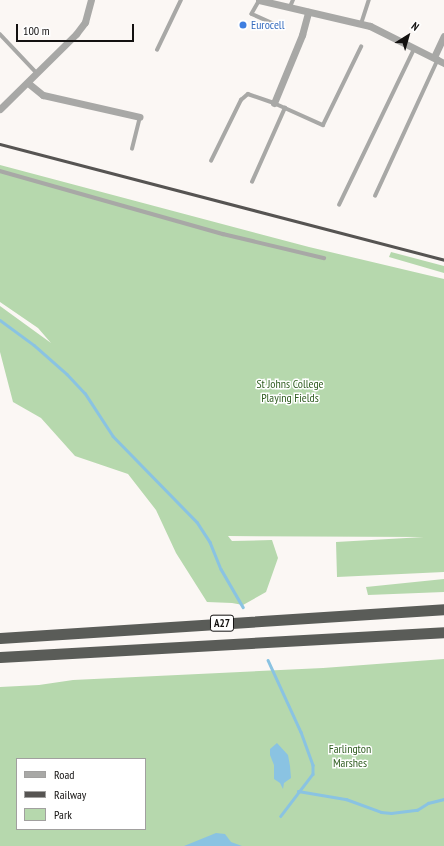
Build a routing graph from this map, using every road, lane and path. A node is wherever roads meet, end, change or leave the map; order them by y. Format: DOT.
graph roads {
  1 [pos="91,0"];
  2 [pos="181,0"];
  3 [pos="260,0"];
  4 [pos="293,0"];
  5 [pos="369,0"];
  6 [pos="290,7"];
  7 [pos="308,12"];
  8 [pos="361,24"];
  9 [pos="283,28"];
  10 [pos="0,34"];
  11 [pos="444,36"];
  12 [pos="361,47"];
  13 [pos="415,48"];
  14 [pos="157,50"];
  15 [pos="438,60"];
  16 [pos="36,72"];
  17 [pos="28,83"];
  18 [pos="274,103"];
  19 [pos="285,108"];
  20 [pos="0,109"];
  21 [pos="140,118"];
  22 [pos="132,149"];
  23 [pos="211,161"];
  24 [pos="0,171"];
  25 [pos="252,182"];
  26 [pos="374,196"];
  27 [pos="339,205"];
  28 [pos="324,258"];
  29 [pos="444,609"];
  30 [pos="444,632"];
  31 [pos="0,638"];
  32 [pos="0,657"];
  1 -- 16 [label="street"];
  2 -- 14 [label="lane"];
  3 -- 6 [label="street"];
  3 -- 9 [label="lane"];
  4 -- 6 [label="lane"];
  5 -- 8 [label="lane"];
  6 -- 7 [label="street"];
  7 -- 8 [label="street"];
  7 -- 18 [label="street"];
  8 -- 13 [label="street"];
  10 -- 16 [label="lane"];
  11 -- 15 [label="street"];
  12 -- 19 [label="lane"];
  13 -- 15 [label="street"];
  13 -- 27 [label="lane"];
  15 -- 26 [label="lane"];
  16 -- 17 [label="street"];
  17 -- 20 [label="street"];
  17 -- 21 [label="street"];
  18 -- 19 [label="lane"];
  18 -- 23 [label="lane"];
  19 -- 25 [label="lane"];
  21 -- 22 [label="lane"];
  24 -- 28 [label="lane"];
  29 -- 31 [label="highway, A27"];
  30 -- 32 [label="highway, A27"];
}
